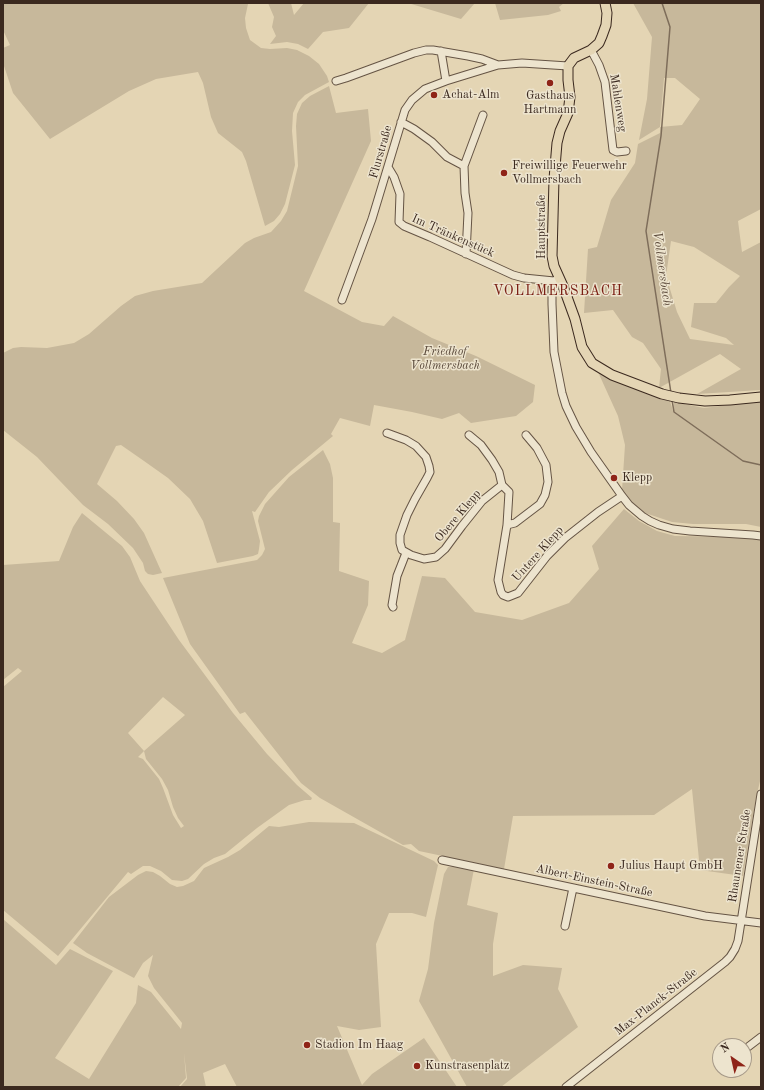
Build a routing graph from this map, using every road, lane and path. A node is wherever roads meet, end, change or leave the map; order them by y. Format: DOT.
graph roads {
  1 [pos="605,3"];
  2 [pos="590,50"];
  3 [pos="440,51"];
  4 [pos="498,65"];
  5 [pos="568,66"];
  6 [pos="336,81"];
  7 [pos="446,81"];
  8 [pos="483,115"];
  9 [pos="401,122"];
  10 [pos="626,151"];
  11 [pos="464,166"];
  12 [pos="388,167"];
  13 [pos="466,254"];
  14 [pos="557,279"];
  15 [pos="342,300"];
  16 [pos="761,397"];
  17 [pos="386,433"];
  18 [pos="470,435"];
  19 [pos="526,435"];
  20 [pos="502,485"];
  21 [pos="622,496"];
  22 [pos="507,524"];
  23 [pos="761,536"];
  24 [pos="406,553"];
  25 [pos="393,607"];
  26 [pos="761,794"];
  27 [pos="442,860"];
  28 [pos="573,888"];
  29 [pos="741,921"];
  30 [pos="761,924"];
  31 [pos="565,926"];
  32 [pos="761,1038"];
  33 [pos="752,1044"];
  34 [pos="566,1087"];
  1 -- 2 [label="main road"];
  2 -- 5 [label="main road"];
  2 -- 10 [label="street, Mahlenweg"];
  3 -- 4 [label="street"];
  3 -- 6 [label="street"];
  3 -- 7 [label="street"];
  4 -- 5 [label="street"];
  4 -- 7 [label="street, Flurstraße"];
  5 -- 14 [label="main road, Hauptstraße"];
  7 -- 9 [label="street, Flurstraße"];
  8 -- 11 [label="street"];
  9 -- 11 [label="street"];
  9 -- 12 [label="street, Flurstraße"];
  11 -- 13 [label="street"];
  12 -- 13 [label="street, Im Tränkenstück"];
  12 -- 15 [label="street, Flurstraße"];
  13 -- 14 [label="street, Im Tränkenstück"];
  14 -- 16 [label="main road"];
  14 -- 21 [label="street, Hauptstraße"];
  17 -- 24 [label="street"];
  18 -- 20 [label="street, Untere Klepp"];
  19 -- 22 [label="street"];
  20 -- 22 [label="street, Untere Klepp"];
  20 -- 24 [label="street, Obere Klepp"];
  21 -- 22 [label="street, Untere Klepp"];
  21 -- 23 [label="street, Hauptstraße"];
  24 -- 25 [label="street"];
  26 -- 29 [label="street, Rhaunener Straße"];
  27 -- 28 [label="street, Albert-Einstein-Straße"];
  28 -- 29 [label="street, Albert-Einstein-Straße"];
  28 -- 31 [label="street"];
  29 -- 30 [label="street, Albert-Einstein-Straße"];
  29 -- 34 [label="street, Max-Planck-Straße"];
  32 -- 33 [label="street"];
}
